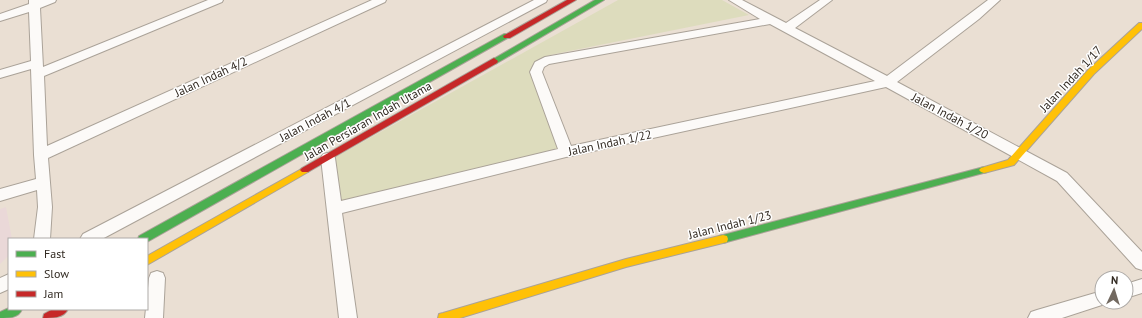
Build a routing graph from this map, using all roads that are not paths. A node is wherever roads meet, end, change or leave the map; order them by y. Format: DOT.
graph roads {
  1 [pos="52,0"];
  2 [pos="218,0"];
  3 [pos="381,0"];
  4 [pos="542,0"];
  5 [pos="572,0"];
  6 [pos="600,0"];
  7 [pos="734,0"];
  8 [pos="827,0"];
  9 [pos="995,0"];
  10 [pos="34,3"];
  11 [pos="0,18"];
  12 [pos="772,20"];
  13 [pos="1142,25"];
  14 [pos="787,28"];
  15 [pos="37,69"];
  16 [pos="0,74"];
  17 [pos="888,82"];
  18 [pos="566,152"];
  19 [pos="1020,153"];
  20 [pos="40,154"];
  21 [pos="328,158"];
  22 [pos="44,182"];
  23 [pos="0,195"];
  24 [pos="334,209"];
  25 [pos="42,238"];
  26 [pos="90,238"];
  27 [pos="145,238"];
  28 [pos="148,260"];
  29 [pos="1142,263"];
  30 [pos="158,278"];
  31 [pos="1094,300"];
  32 [pos="15,310"];
  33 [pos="62,310"];
  34 [pos="0,318"];
  35 [pos="48,318"];
  36 [pos="154,318"];
  37 [pos="348,318"];
  38 [pos="442,318"];
  39 [pos="1037,318"];
  1 -- 10 [label="street"];
  2 -- 15 [label="street"];
  3 -- 20 [label="street, Jalan Indah 4/2"];
  4 -- 26 [label="street, Jalan Indah 4/1"];
  5 -- 27 [label="main road, Jalan Persiaran Indah Utama"];
  6 -- 21 [label="main road, Jalan Persiaran Indah Utama"];
  7 -- 12 [label="street, Jalan Indah 1/20"];
  8 -- 14 [label="street"];
  9 -- 17 [label="street"];
  10 -- 11 [label="street"];
  10 -- 15 [label="street"];
  12 -- 14 [label="street, Jalan Indah 1/20"];
  12 -- 18 [label="street"];
  13 -- 19 [label="main road, Jalan Indah 1/17"];
  14 -- 17 [label="street, Jalan Indah 1/20"];
  15 -- 16 [label="street"];
  15 -- 20 [label="street"];
  17 -- 18 [label="street, Jalan Indah 1/22"];
  17 -- 19 [label="street, Jalan Indah 1/20"];
  18 -- 24 [label="street, Jalan Indah 1/22"];
  19 -- 29 [label="street, Jalan Indah 1/20"];
  19 -- 38 [label="main road, Jalan Indah 1/23"];
  20 -- 22 [label="street"];
  21 -- 24 [label="street"];
  21 -- 28 [label="main road, Jalan Persiaran Indah Utama"];
  22 -- 23 [label="street"];
  22 -- 25 [label="street"];
  24 -- 37 [label="street"];
  30 -- 36 [label="street"];
  31 -- 39 [label="street"];
  32 -- 34 [label="main road"];
  33 -- 35 [label="main road"];
}
